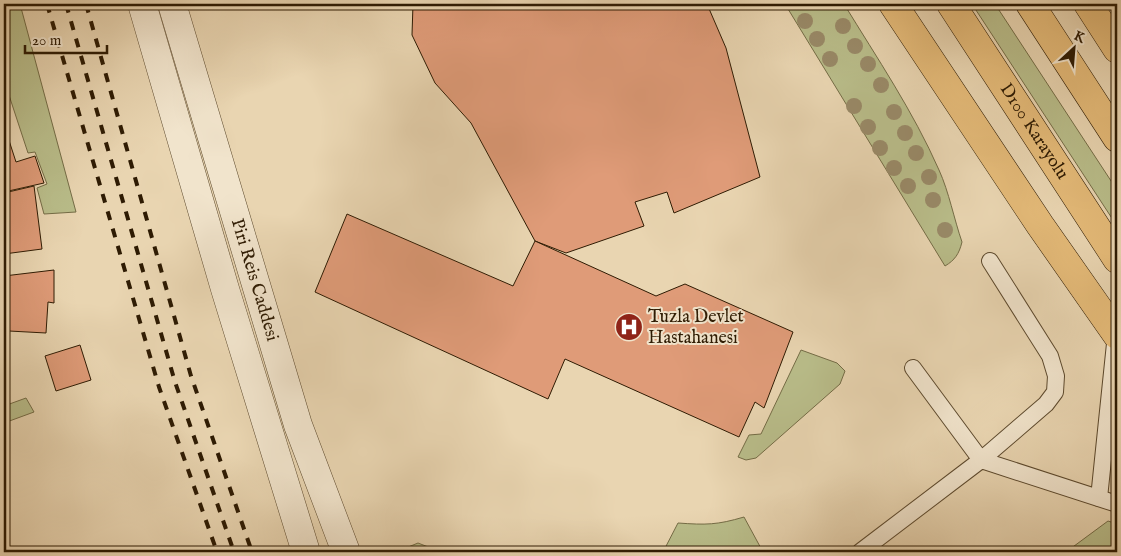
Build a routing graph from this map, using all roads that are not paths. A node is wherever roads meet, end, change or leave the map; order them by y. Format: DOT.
graph roads {
  1 [pos="142,4"];
  2 [pos="172,4"];
  3 [pos="893,4"];
  4 [pos="951,4"];
  5 [pos="1030,4"];
  6 [pos="1088,4"];
  7 [pos="1117,49"];
  8 [pos="1117,138"];
  9 [pos="1117,260"];
  10 [pos="990,261"];
  11 [pos="1117,334"];
  12 [pos="913,368"];
  13 [pos="981,460"];
  14 [pos="1098,498"];
  15 [pos="1117,504"];
  16 [pos="306,552"];
  17 [pos="346,552"];
  18 [pos="860,552"];
  1 -- 16 [label="street, Piri Reis Caddesi"];
  2 -- 17 [label="street, Piri Reis Caddesi"];
  3 -- 11 [label="highway"];
  4 -- 9 [label="highway, D100 Karayolu"];
  5 -- 8 [label="highway"];
  6 -- 7 [label="highway"];
  10 -- 13 [label="lane"];
  11 -- 14 [label="lane"];
  12 -- 13 [label="lane"];
  13 -- 14 [label="lane"];
  13 -- 18 [label="lane"];
  14 -- 15 [label="lane"];
}
